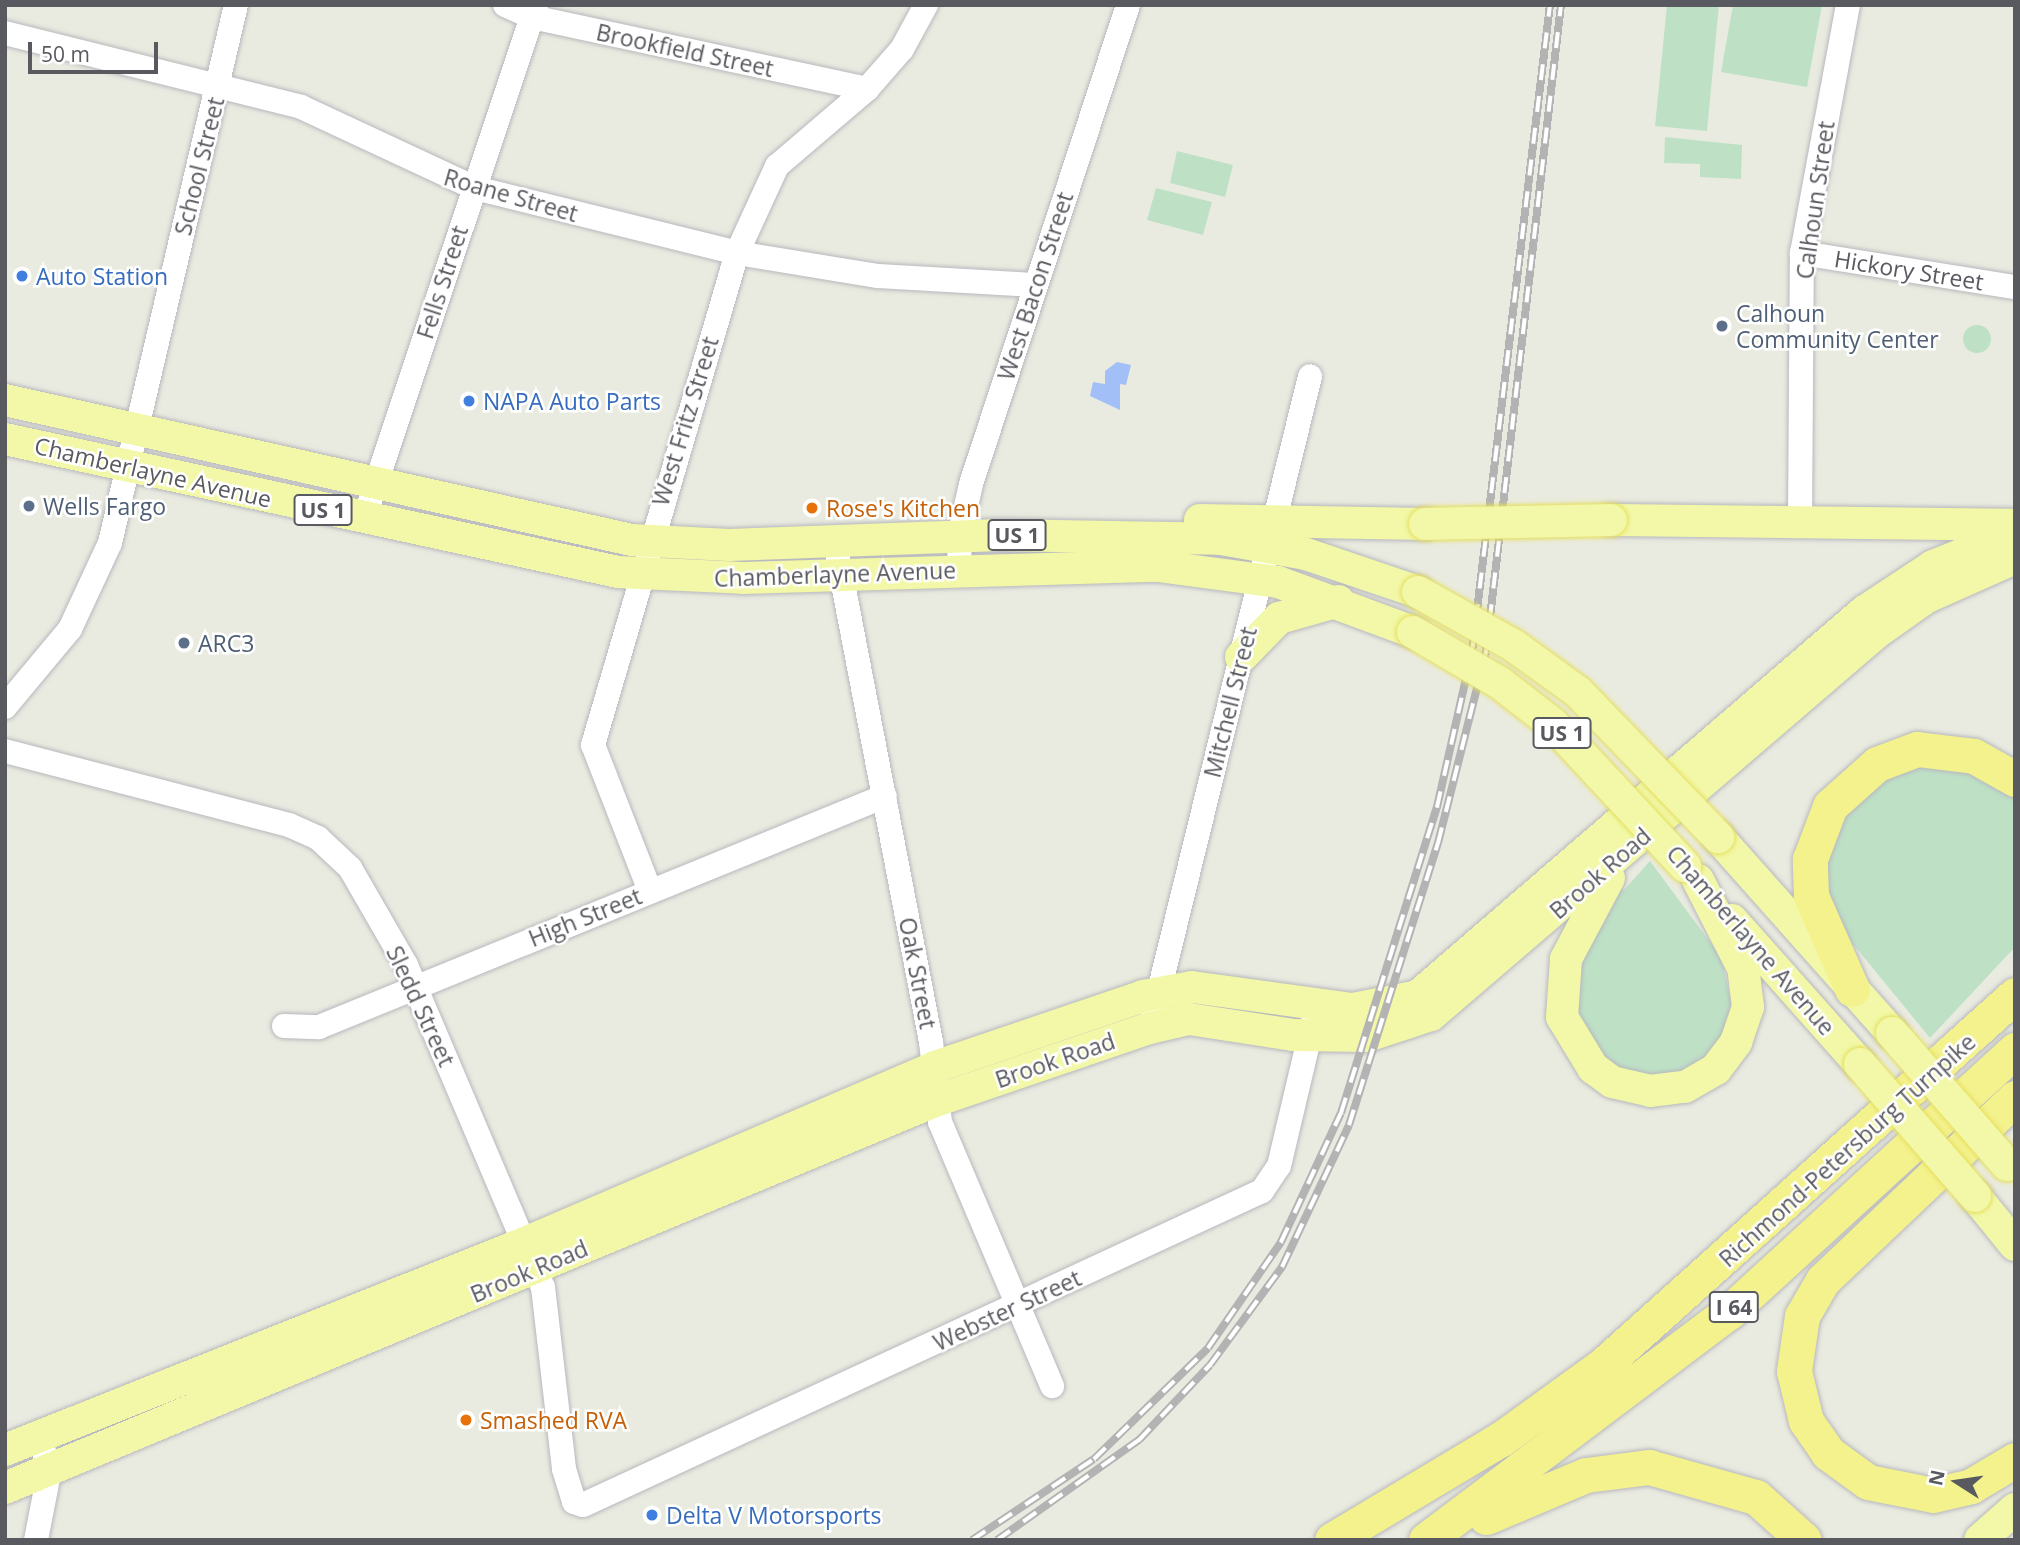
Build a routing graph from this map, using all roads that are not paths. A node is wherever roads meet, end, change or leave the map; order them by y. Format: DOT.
graph roads {
  1 [pos="236,5"];
  2 [pos="505,5"];
  3 [pos="926,5"];
  4 [pos="1128,5"];
  5 [pos="1848,5"];
  6 [pos="534,11"];
  7 [pos="5,33"];
  8 [pos="218,85"];
  9 [pos="867,89"];
  10 [pos="475,187"];
  11 [pos="737,253"];
  12 [pos="1802,253"];
  13 [pos="1035,285"];
  14 [pos="2015,287"];
  15 [pos="1310,376"];
  16 [pos="5,400"];
  17 [pos="136,429"];
  18 [pos="5,439"];
  19 [pos="127,467"];
  20 [pos="374,486"];
  21 [pos="364,519"];
  22 [pos="1800,522"];
  23 [pos="2015,524"];
  24 [pos="1270,533"];
  25 [pos="2015,533"];
  26 [pos="959,537"];
  27 [pos="649,542"];
  28 [pos="835,542"];
  29 [pos="2015,558"];
  30 [pos="960,570"];
  31 [pos="642,575"];
  32 [pos="841,575"];
  33 [pos="1259,578"];
  34 [pos="1342,601"];
  35 [pos="1241,657"];
  36 [pos="5,707"];
  37 [pos="5,751"];
  38 [pos="2015,779"];
  39 [pos="885,796"];
  40 [pos="1623,853"];
  41 [pos="1692,873"];
  42 [pos="650,891"];
  43 [pos="2015,979"];
  44 [pos="415,987"];
  45 [pos="1852,989"];
  46 [pos="1158,991"];
  47 [pos="2015,995"];
  48 [pos="1313,1022"];
  49 [pos="1983,1025"];
  50 [pos="284,1026"];
  51 [pos="1150,1028"];
  52 [pos="2015,1050"];
  53 [pos="935,1067"];
  54 [pos="2015,1098"];
  55 [pos="935,1101"];
  56 [pos="2011,1169"];
  57 [pos="2015,1245"];
  58 [pos="530,1256"];
  59 [pos="1016,1306"];
  60 [pos="1052,1387"];
  61 [pos="41,1437"];
  62 [pos="5,1450"];
  63 [pos="2015,1460"];
  64 [pos="49,1473"];
  65 [pos="5,1488"];
  66 [pos="574,1502"];
  67 [pos="2015,1509"];
  68 [pos="1428,1539"];
  69 [pos="36,1540"];
  70 [pos="1332,1540"];
  71 [pos="1804,1540"];
  72 [pos="1980,1540"];
  1 -- 8 [label="street, School Street"];
  2 -- 6 [label="street, Brookfield Street"];
  3 -- 9 [label="street, West Fritz Street"];
  4 -- 13 [label="street, West Bacon Street"];
  5 -- 12 [label="street, Calhoun Street"];
  6 -- 9 [label="street, Brookfield Street"];
  6 -- 10 [label="street, Fells Street"];
  7 -- 8 [label="street, Roane Street"];
  8 -- 10 [label="street, Roane Street"];
  8 -- 17 [label="street, School Street"];
  9 -- 11 [label="street, West Fritz Street"];
  10 -- 11 [label="street, Roane Street"];
  10 -- 20 [label="street, Fells Street"];
  11 -- 13 [label="street, Roane Street"];
  11 -- 27 [label="street, West Fritz Street"];
  12 -- 14 [label="street, Hickory Street"];
  12 -- 22 [label="street, Calhoun Street"];
  13 -- 26 [label="street, West Bacon Street"];
  15 -- 24 [label="street, Mitchell Street"];
  16 -- 17 [label="main road, Chamberlayne Avenue / US 1"];
  17 -- 19 [label="street, School Street"];
  17 -- 20 [label="main road, Chamberlayne Avenue / US 1"];
  18 -- 19 [label="main road, Chamberlayne Avenue / US 1"];
  19 -- 21 [label="main road, Chamberlayne Avenue / US 1"];
  19 -- 36 [label="street, School Street"];
  20 -- 21 [label="street, Fells Street"];
  20 -- 27 [label="main road, Chamberlayne Avenue / US 1"];
  21 -- 31 [label="main road, Chamberlayne Avenue / US 1"];
  22 -- 23 [label="main road, Chamberlayne Avenue"];
  22 -- 24 [label="main road, Chamberlayne Avenue, bridge"];
  24 -- 26 [label="main road, Chamberlayne Avenue / US 1"];
  24 -- 33 [label="street, Mitchell Street"];
  24 -- 45 [label="main road, Chamberlayne Avenue / US 1, bridge"];
  25 -- 48 [label="main road, Brook Road"];
  26 -- 28 [label="main road, Chamberlayne Avenue / US 1"];
  26 -- 30 [label="street, West Bacon Street"];
  27 -- 28 [label="main road, Chamberlayne Avenue / US 1"];
  27 -- 31 [label="street, West Fritz Street"];
  28 -- 32 [label="street, Oak Street"];
  29 -- 40 [label="main road, Brook Road"];
  30 -- 32 [label="main road, Chamberlayne Avenue / US 1"];
  30 -- 33 [label="main road, Chamberlayne Avenue / US 1"];
  31 -- 32 [label="main road, Chamberlayne Avenue / US 1"];
  31 -- 42 [label="street, West Fritz Street"];
  32 -- 39 [label="street, Oak Street"];
  33 -- 34 [label="main road, Chamberlayne Avenue / US 1"];
  33 -- 35 [label="street, Mitchell Street"];
  34 -- 35 [label="main road"];
  34 -- 41 [label="main road, Chamberlayne Avenue / US 1, bridge"];
  35 -- 46 [label="street, Mitchell Street"];
  37 -- 44 [label="street, Sledd Street"];
  38 -- 45 [label="highway"];
  39 -- 42 [label="street, High Street"];
  39 -- 53 [label="street, Oak Street"];
  40 -- 41 [label="main road"];
  40 -- 48 [label="main road, Brook Road"];
  41 -- 57 [label="main road, Chamberlayne Avenue / US 1, bridge"];
  42 -- 44 [label="street, High Street"];
  43 -- 49 [label="highway"];
  44 -- 50 [label="street, High Street"];
  44 -- 58 [label="street, Sledd Street"];
  45 -- 56 [label="main road, Chamberlayne Avenue / US 1, bridge"];
  46 -- 48 [label="main road, Brook Road"];
  46 -- 51 [label="street, Mitchell Street"];
  46 -- 53 [label="main road, Brook Road"];
  47 -- 49 [label="highway, Richmond-Petersburg Turnpike / I 64"];
  48 -- 51 [label="main road, Brook Road"];
  48 -- 59 [label="street, Webster Street"];
  49 -- 70 [label="highway, Richmond-Petersburg Turnpike / I 64"];
  51 -- 55 [label="main road, Brook Road"];
  52 -- 68 [label="highway, Richmond-Petersburg Turnpike / I 64"];
  53 -- 55 [label="street, Oak Street"];
  53 -- 58 [label="main road, Brook Road"];
  54 -- 63 [label="highway"];
  55 -- 58 [label="main road, Brook Road"];
  55 -- 59 [label="street, Oak Street"];
  58 -- 61 [label="main road, Brook Road"];
  58 -- 64 [label="main road, Brook Road"];
  58 -- 66 [label="street, Sledd Street"];
  59 -- 60 [label="street, Oak Street"];
  59 -- 66 [label="street, Webster Street"];
  61 -- 62 [label="main road, Brook Road"];
  61 -- 64 [label="street"];
  64 -- 65 [label="main road, Brook Road"];
  64 -- 69 [label="street"];
  67 -- 72 [label="main road"];
  68 -- 71 [label="highway"];
}
